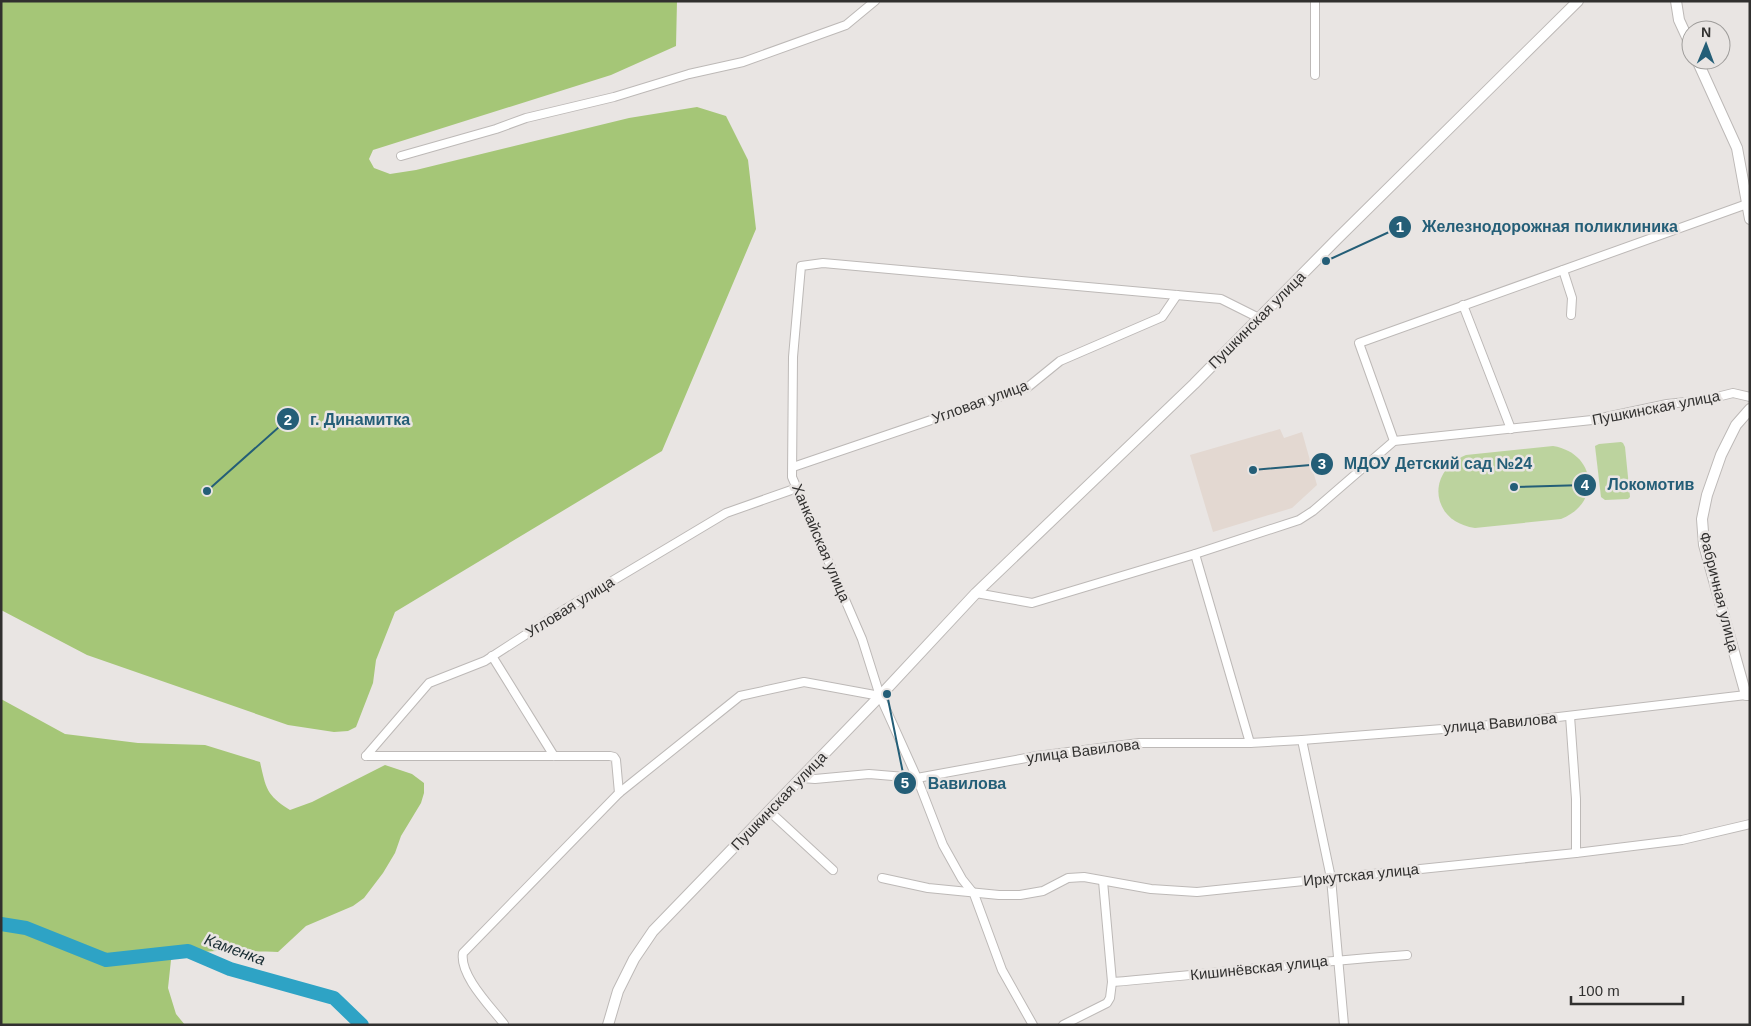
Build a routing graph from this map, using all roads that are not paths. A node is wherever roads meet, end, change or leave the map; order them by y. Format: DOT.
graph roads {
  1 [pos="875,1"];
  2 [pos="1315,1"];
  3 [pos="1578,1"];
  4 [pos="1676,1"];
  5 [pos="1681,24"];
  6 [pos="1703,70"];
  7 [pos="1315,75"];
  8 [pos="401,156"];
  9 [pos="1747,204"];
  10 [pos="1750,220"];
  11 [pos="1563,270"];
  12 [pos="1176,295"];
  13 [pos="1463,305"];
  14 [pos="1571,315"];
  15 [pos="1259,318"];
  16 [pos="1750,397"];
  17 [pos="1750,408"];
  18 [pos="1511,429"];
  19 [pos="1394,441"];
  20 [pos="792,467"];
  21 [pos="797,488"];
  22 [pos="1196,554"];
  23 [pos="976,593"];
  24 [pos="492,656"];
  25 [pos="1748,695"];
  26 [pos="880,696"];
  27 [pos="1570,716"];
  28 [pos="1302,740"];
  29 [pos="1250,743"];
  30 [pos="554,756"];
  31 [pos="801,778"];
  32 [pos="917,778"];
  33 [pos="619,793"];
  34 [pos="769,811"];
  35 [pos="1750,824"];
  36 [pos="1576,853"];
  37 [pos="834,870"];
  38 [pos="882,878"];
  39 [pos="1331,878"];
  40 [pos="1103,881"];
  41 [pos="974,894"];
  42 [pos="1407,955"];
  43 [pos="1339,960"];
  44 [pos="1112,982"];
  45 [pos="504,1024"];
  46 [pos="608,1025"];
  47 [pos="1033,1025"];
  48 [pos="1063,1025"];
  49 [pos="1344,1025"];
  1 -- 8 [label="street"];
  2 -- 7 [label="street"];
  3 -- 15 [label="main road, Пушкинская улица"];
  4 -- 5 [label="main road"];
  6 -- 9 [label="main road"];
  9 -- 10 [label="main road"];
  9 -- 11 [label="street"];
  11 -- 13 [label="street"];
  11 -- 14 [label="street"];
  12 -- 15 [label="street"];
  12 -- 20 [label="street, Угловая улица"];
  12 -- 20 [label="street, Ханкайская улица"];
  13 -- 18 [label="street"];
  13 -- 19 [label="street"];
  15 -- 23 [label="main road, Пушкинская улица"];
  16 -- 18 [label="street, Пушкинская улица"];
  17 -- 25 [label="main road, Фабричная улица"];
  18 -- 19 [label="street, Пушкинская улица"];
  19 -- 22 [label="street"];
  20 -- 21 [label="street, Ханкайская улица"];
  21 -- 24 [label="street, Угловая улица"];
  21 -- 26 [label="street, Ханкайская улица"];
  22 -- 23 [label="street"];
  22 -- 29 [label="street"];
  23 -- 26 [label="main road, Пушкинская улица"];
  24 -- 30 [label="street"];
  24 -- 30 [label="street, Угловая улица"];
  25 -- 27 [label="street, улица Вавилова"];
  26 -- 31 [label="main road, Пушкинская улица"];
  26 -- 32 [label="street, Ханкайская улица"];
  26 -- 33 [label="street"];
  27 -- 28 [label="street, улица Вавилова"];
  27 -- 36 [label="street"];
  28 -- 29 [label="street, улица Вавилова"];
  28 -- 39 [label="street"];
  29 -- 32 [label="street, улица Вавилова"];
  30 -- 33 [label="street"];
  31 -- 32 [label="street, улица Вавилова"];
  31 -- 34 [label="main road, Пушкинская улица"];
  32 -- 41 [label="street"];
  33 -- 45 [label="street"];
  34 -- 37 [label="street"];
  34 -- 46 [label="main road, Пушкинская улица"];
  35 -- 36 [label="street, Иркутская улица"];
  36 -- 39 [label="street, Иркутская улица"];
  38 -- 41 [label="street, Иркутская улица"];
  39 -- 40 [label="street, Иркутская улица"];
  39 -- 43 [label="street"];
  40 -- 41 [label="street, Иркутская улица"];
  40 -- 44 [label="street"];
  41 -- 47 [label="street"];
  42 -- 43 [label="street, Кишинёвская улица"];
  43 -- 44 [label="street, Кишинёвская улица"];
  43 -- 49 [label="street"];
  44 -- 48 [label="street"];
}
